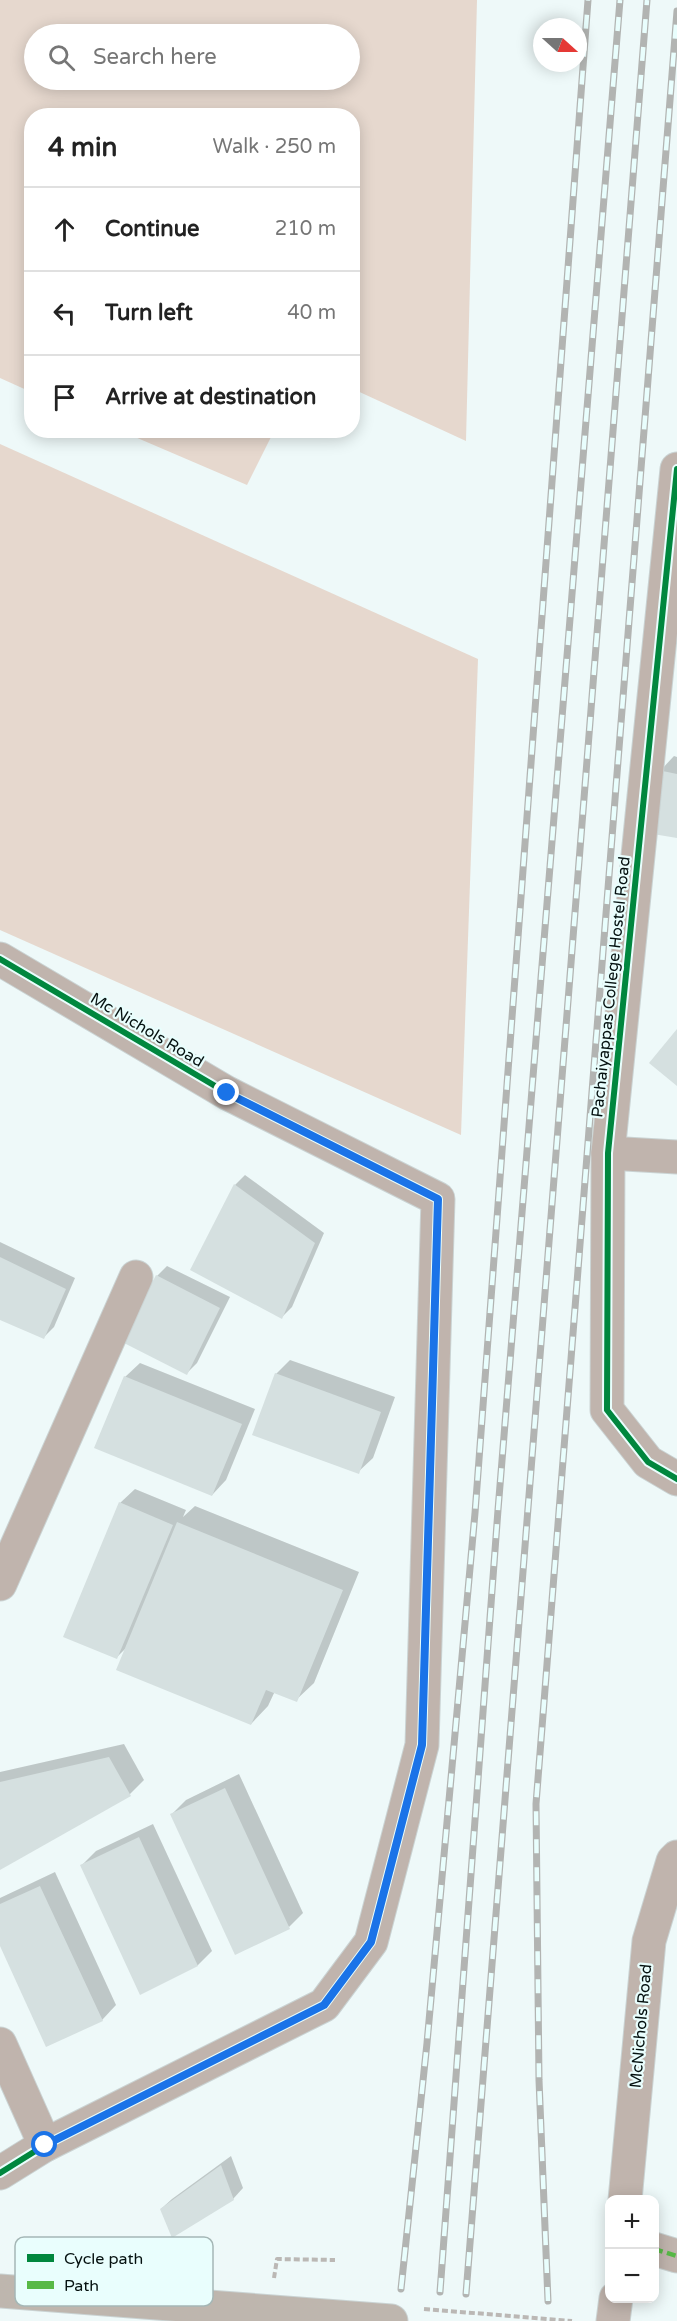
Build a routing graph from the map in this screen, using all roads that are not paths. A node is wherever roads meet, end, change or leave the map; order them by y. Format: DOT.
graph roads {
  1 [pos="677,469"];
  2 [pos="0,959"];
  3 [pos="608,1153"];
  4 [pos="677,1156"];
  5 [pos="136,1277"];
  6 [pos="677,1479"];
  7 [pos="0,1584"];
  8 [pos="677,1857"];
  9 [pos="0,2044"];
  10 [pos="45,2145"];
  11 [pos="0,2173"];
  12 [pos="625,2195"];
  13 [pos="659,2251"];
  14 [pos="677,2256"];
  15 [pos="0,2291"];
  16 [pos="15,2291"];
  17 [pos="213,2297"];
  18 [pos="615,2303"];
  19 [pos="391,2321"];
  20 [pos="613,2321"];
  1 -- 3 [label="street, Pachaiyappas College Hostel Road"];
  2 -- 10 [label="street, Mc Nichols Road"];
  3 -- 4 [label="street"];
  3 -- 6 [label="street, Pachaiyappas College Hostel Road"];
  5 -- 7 [label="street"];
  8 -- 12 [label="street, McNichols Road"];
  9 -- 10 [label="street"];
  10 -- 11 [label="street, Mc Nichols Road"];
  13 -- 14 [label="street"];
  15 -- 16 [label="main road"];
  17 -- 19 [label="main road"];
  18 -- 20 [label="street"];
}
